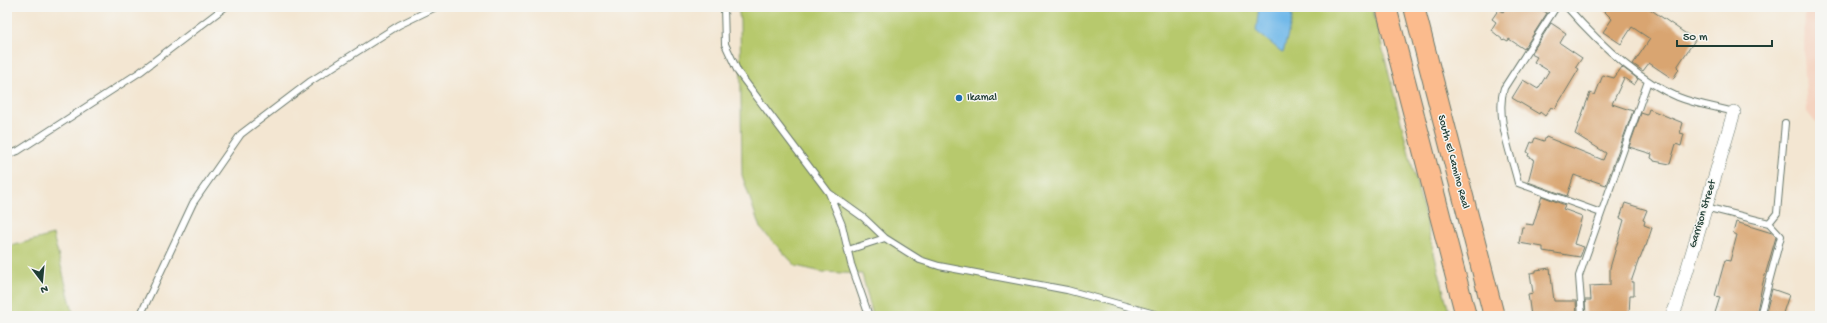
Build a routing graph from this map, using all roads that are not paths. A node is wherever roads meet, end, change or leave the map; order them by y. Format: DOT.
graph roads {
  1 [pos="225,7"];
  2 [pos="436,7"];
  3 [pos="724,7"];
  4 [pos="1386,7"];
  5 [pos="1414,7"];
  6 [pos="1556,7"];
  7 [pos="1567,7"];
  8 [pos="1648,81"];
  9 [pos="1734,112"];
  10 [pos="1785,123"];
  11 [pos="7,155"];
  12 [pos="829,193"];
  13 [pos="1705,207"];
  14 [pos="1600,213"];
  15 [pos="1769,223"];
  16 [pos="885,238"];
  17 [pos="848,250"];
  18 [pos="140,316"];
  19 [pos="869,316"];
  20 [pos="1162,316"];
  21 [pos="1466,316"];
  22 [pos="1494,316"];
  23 [pos="1582,316"];
  24 [pos="1672,316"];
  25 [pos="1760,316"];
  1 -- 11 [label="lane"];
  2 -- 18 [label="lane"];
  3 -- 12 [label="lane"];
  4 -- 21 [label="main road"];
  5 -- 22 [label="main road, South El Camino Real"];
  6 -- 14 [label="lane"];
  7 -- 8 [label="lane"];
  8 -- 9 [label="lane"];
  8 -- 14 [label="lane"];
  9 -- 13 [label="street, Garrison Street"];
  10 -- 15 [label="lane"];
  12 -- 16 [label="lane"];
  12 -- 17 [label="lane"];
  13 -- 15 [label="lane"];
  13 -- 24 [label="street, Garrison Street"];
  14 -- 23 [label="lane"];
  15 -- 25 [label="lane"];
  16 -- 17 [label="lane"];
  16 -- 20 [label="lane"];
  17 -- 19 [label="lane"];
}
